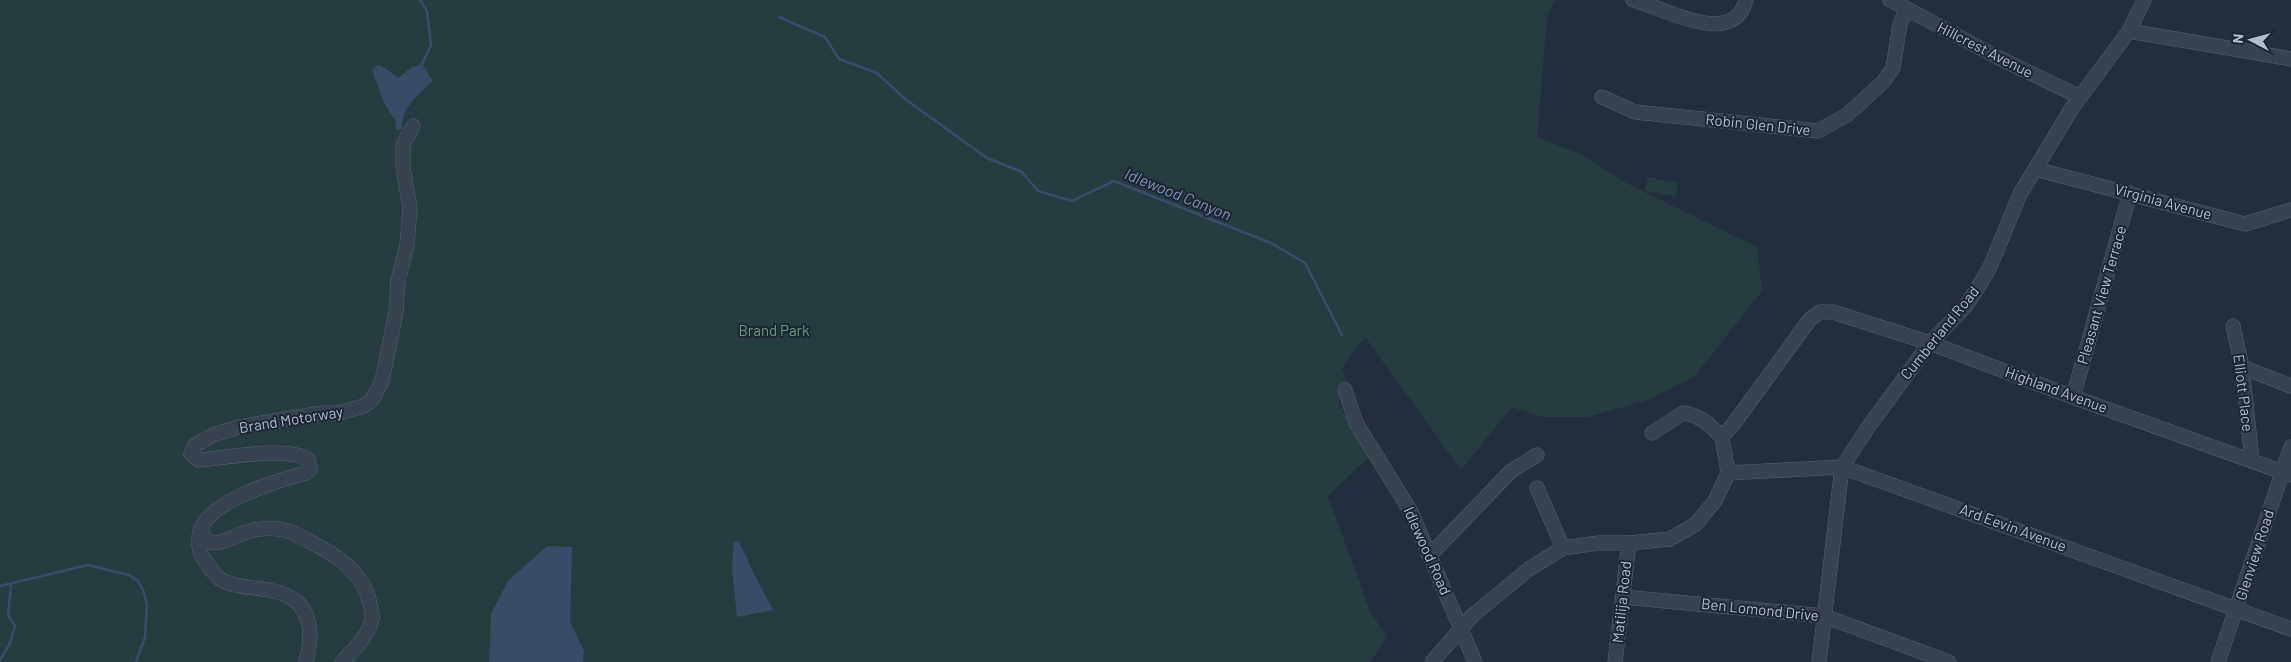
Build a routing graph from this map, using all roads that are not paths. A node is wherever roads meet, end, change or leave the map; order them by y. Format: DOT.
graph roads {
  1 [pos="1633,0"];
  2 [pos="1746,0"];
  3 [pos="1890,0"];
  4 [pos="2144,0"];
  5 [pos="1906,10"];
  6 [pos="2129,32"];
  7 [pos="2291,59"];
  8 [pos="1602,97"];
  9 [pos="2080,97"];
  10 [pos="413,126"];
  11 [pos="2034,169"];
  12 [pos="2130,193"];
  13 [pos="2290,206"];
  14 [pos="2233,326"];
  15 [pos="1930,343"];
  16 [pos="2242,367"];
  17 [pos="2291,386"];
  18 [pos="1346,390"];
  19 [pos="2073,397"];
  20 [pos="1652,433"];
  21 [pos="1722,437"];
  22 [pos="2291,447"];
  23 [pos="1537,455"];
  24 [pos="2252,460"];
  25 [pos="1842,466"];
  26 [pos="1728,473"];
  27 [pos="2287,473"];
  28 [pos="1537,488"];
  29 [pos="201,527"];
  30 [pos="1628,543"];
  31 [pos="1563,548"];
  32 [pos="1428,554"];
  33 [pos="1623,597"];
  34 [pos="2237,610"];
  35 [pos="1824,616"];
  36 [pos="1460,628"];
  37 [pos="2291,629"];
  38 [pos="306,662"];
  39 [pos="342,662"];
  40 [pos="1432,662"];
  41 [pos="1475,662"];
  42 [pos="1616,662"];
  43 [pos="1819,662"];
  44 [pos="1949,662"];
  45 [pos="2218,662"];
  1 -- 2 [label="street"];
  3 -- 5 [label="street, Hillcrest Avenue"];
  4 -- 6 [label="street, Cumberland Road"];
  5 -- 8 [label="street, Robin Glen Drive"];
  5 -- 9 [label="street, Hillcrest Avenue"];
  6 -- 7 [label="street"];
  6 -- 9 [label="street, Cumberland Road"];
  9 -- 11 [label="street, Cumberland Road"];
  10 -- 29 [label="street, Brand Motorway"];
  11 -- 12 [label="street, Virginia Avenue"];
  11 -- 15 [label="street, Cumberland Road"];
  12 -- 13 [label="street, Virginia Avenue"];
  12 -- 19 [label="street, Pleasant View Terrace"];
  14 -- 16 [label="street, Elliott Place"];
  15 -- 19 [label="street, Highland Avenue"];
  15 -- 21 [label="street, Highland Avenue"];
  15 -- 25 [label="street, Cumberland Road"];
  16 -- 17 [label="street"];
  16 -- 24 [label="street, Elliott Place"];
  18 -- 32 [label="street, Idlewood Road"];
  19 -- 24 [label="street, Highland Avenue"];
  20 -- 21 [label="street"];
  21 -- 26 [label="street"];
  22 -- 27 [label="street, Glenview Road"];
  23 -- 32 [label="street"];
  24 -- 27 [label="street, Highland Avenue"];
  25 -- 26 [label="street, Ard Eevin Avenue"];
  25 -- 34 [label="street, Ard Eevin Avenue"];
  25 -- 35 [label="street, Cumberland Road"];
  26 -- 30 [label="street"];
  27 -- 34 [label="street, Glenview Road"];
  28 -- 31 [label="street"];
  29 -- 38 [label="street"];
  29 -- 39 [label="street"];
  30 -- 31 [label="street"];
  30 -- 33 [label="street, Matilija Road"];
  31 -- 36 [label="street"];
  32 -- 36 [label="street, Idlewood Road"];
  33 -- 35 [label="street, Ben Lomond Drive"];
  33 -- 42 [label="street, Matilija Road"];
  34 -- 37 [label="street, Ard Eevin Avenue"];
  34 -- 45 [label="street, Glenview Road"];
  35 -- 43 [label="street, Cumberland Road"];
  35 -- 44 [label="street, Ben Lomond Drive"];
  36 -- 40 [label="street"];
  36 -- 41 [label="street, Idlewood Road"];
}
